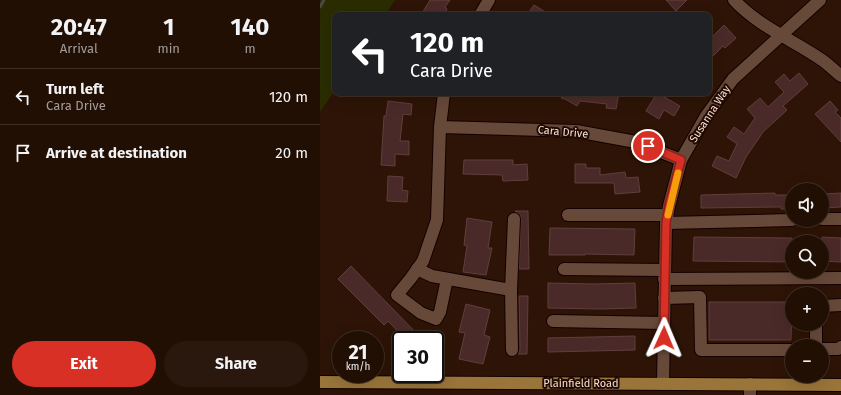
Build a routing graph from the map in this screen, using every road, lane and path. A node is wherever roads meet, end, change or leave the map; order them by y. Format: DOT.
graph roads {
  1 [pos="489,0"];
  2 [pos="734,0"];
  3 [pos="820,0"];
  4 [pos="482,12"];
  5 [pos="781,36"];
  6 [pos="841,76"];
  7 [pos="444,96"];
  8 [pos="440,127"];
  9 [pos="681,160"];
  10 [pos="568,215"];
  11 [pos="514,219"];
  12 [pos="667,219"];
  13 [pos="829,219"];
  14 [pos="841,219"];
  15 [pos="785,220"];
  16 [pos="417,269"];
  17 [pos="564,269"];
  18 [pos="665,275"];
  19 [pos="841,278"];
  20 [pos="447,279"];
  21 [pos="511,290"];
  22 [pos="664,298"];
  23 [pos="841,305"];
  24 [pos="829,306"];
  25 [pos="553,321"];
  26 [pos="664,323"];
  27 [pos="841,347"];
  28 [pos="829,349"];
  29 [pos="512,350"];
  30 [pos="785,350"];
  31 [pos="320,382"];
  32 [pos="664,384"];
  33 [pos="841,385"];
  34 [pos="750,390"];
  1 -- 4 [label="street"];
  2 -- 5 [label="street"];
  3 -- 5 [label="street, Susanna Way"];
  5 -- 6 [label="street"];
  5 -- 9 [label="street, Susanna Way"];
  7 -- 8 [label="street"];
  8 -- 9 [label="street, Cara Drive"];
  8 -- 16 [label="street"];
  9 -- 12 [label="street, Susanna Way"];
  10 -- 12 [label="street"];
  11 -- 21 [label="street"];
  12 -- 15 [label="street"];
  12 -- 18 [label="street, Susanna Way"];
  13 -- 14 [label="street"];
  16 -- 20 [label="street"];
  16 -- 20 [label="street"];
  17 -- 18 [label="street"];
  18 -- 19 [label="street"];
  18 -- 22 [label="street, Susanna Way"];
  20 -- 21 [label="street"];
  21 -- 29 [label="street"];
  22 -- 26 [label="street, Susanna Way"];
  22 -- 30 [label="street"];
  23 -- 24 [label="street"];
  25 -- 26 [label="street"];
  26 -- 32 [label="street, Susanna Way"];
  27 -- 28 [label="street"];
  31 -- 32 [label="main road, Plainfield Road"];
  32 -- 34 [label="main road, Plainfield Road"];
  33 -- 34 [label="main road, Plainfield Road"];
}
